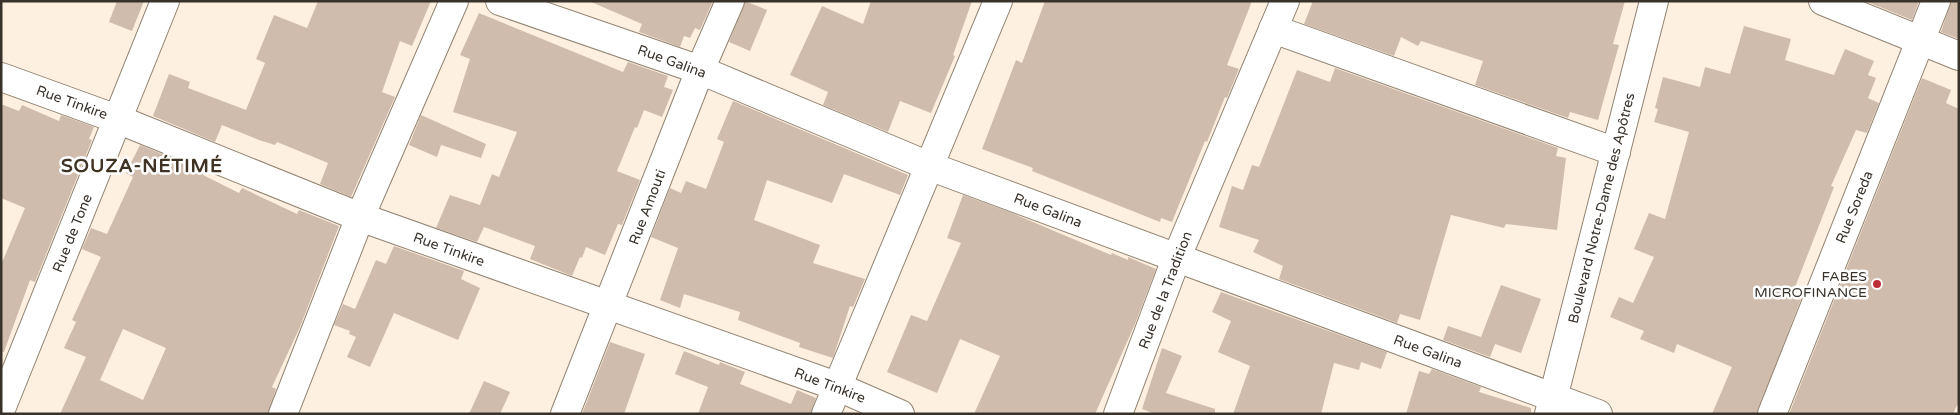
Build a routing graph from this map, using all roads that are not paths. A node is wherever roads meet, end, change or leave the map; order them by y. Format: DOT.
graph roads {
  1 [pos="165,1"];
  2 [pos="454,1"];
  3 [pos="500,1"];
  4 [pos="730,1"];
  5 [pos="998,1"];
  6 [pos="1285,1"];
  7 [pos="1654,1"];
  8 [pos="1823,1"];
  9 [pos="1936,1"];
  10 [pos="1273,29"];
  11 [pos="1920,40"];
  12 [pos="1959,56"];
  13 [pos="700,70"];
  14 [pos="1,77"];
  15 [pos="117,119"];
  16 [pos="1616,152"];
  17 [pos="929,166"];
  18 [pos="360,217"];
  19 [pos="1176,259"];
  20 [pos="608,306"];
  21 [pos="836,386"];
  22 [pos="1551,405"];
  23 [pos="1,409"];
  24 [pos="282,414"];
  25 [pos="565,414"];
  26 [pos="826,414"];
  27 [pos="900,414"];
  28 [pos="1118,414"];
  29 [pos="1598,414"];
  30 [pos="1772,414"];
  1 -- 15 [label="street, Rue de Tone"];
  2 -- 18 [label="street"];
  3 -- 13 [label="street, Rue Galina"];
  4 -- 13 [label="street, Rue Amouti"];
  5 -- 17 [label="street"];
  6 -- 10 [label="street, Rue de la Tradition"];
  7 -- 16 [label="street, Boulevard Notre-Dame des Apôtres"];
  8 -- 11 [label="street"];
  9 -- 11 [label="street, Rue Soreda"];
  10 -- 16 [label="street"];
  10 -- 19 [label="street, Rue de la Tradition"];
  11 -- 12 [label="street"];
  11 -- 30 [label="street, Rue Soreda"];
  13 -- 17 [label="street, Rue Galina"];
  13 -- 20 [label="street, Rue Amouti"];
  14 -- 15 [label="street, Rue Tinkire"];
  15 -- 18 [label="street, Rue Tinkire"];
  15 -- 23 [label="street, Rue de Tone"];
  16 -- 22 [label="street, Boulevard Notre-Dame des Apôtres"];
  17 -- 19 [label="street, Rue Galina"];
  17 -- 21 [label="street"];
  18 -- 20 [label="street, Rue Tinkire"];
  18 -- 24 [label="street"];
  19 -- 22 [label="street, Rue Galina"];
  19 -- 28 [label="street, Rue de la Tradition"];
  20 -- 21 [label="street, Rue Tinkire"];
  20 -- 25 [label="street, Rue Amouti"];
  21 -- 26 [label="street"];
  21 -- 27 [label="street, Rue Tinkire"];
  22 -- 29 [label="street, Rue Galina"];
}
